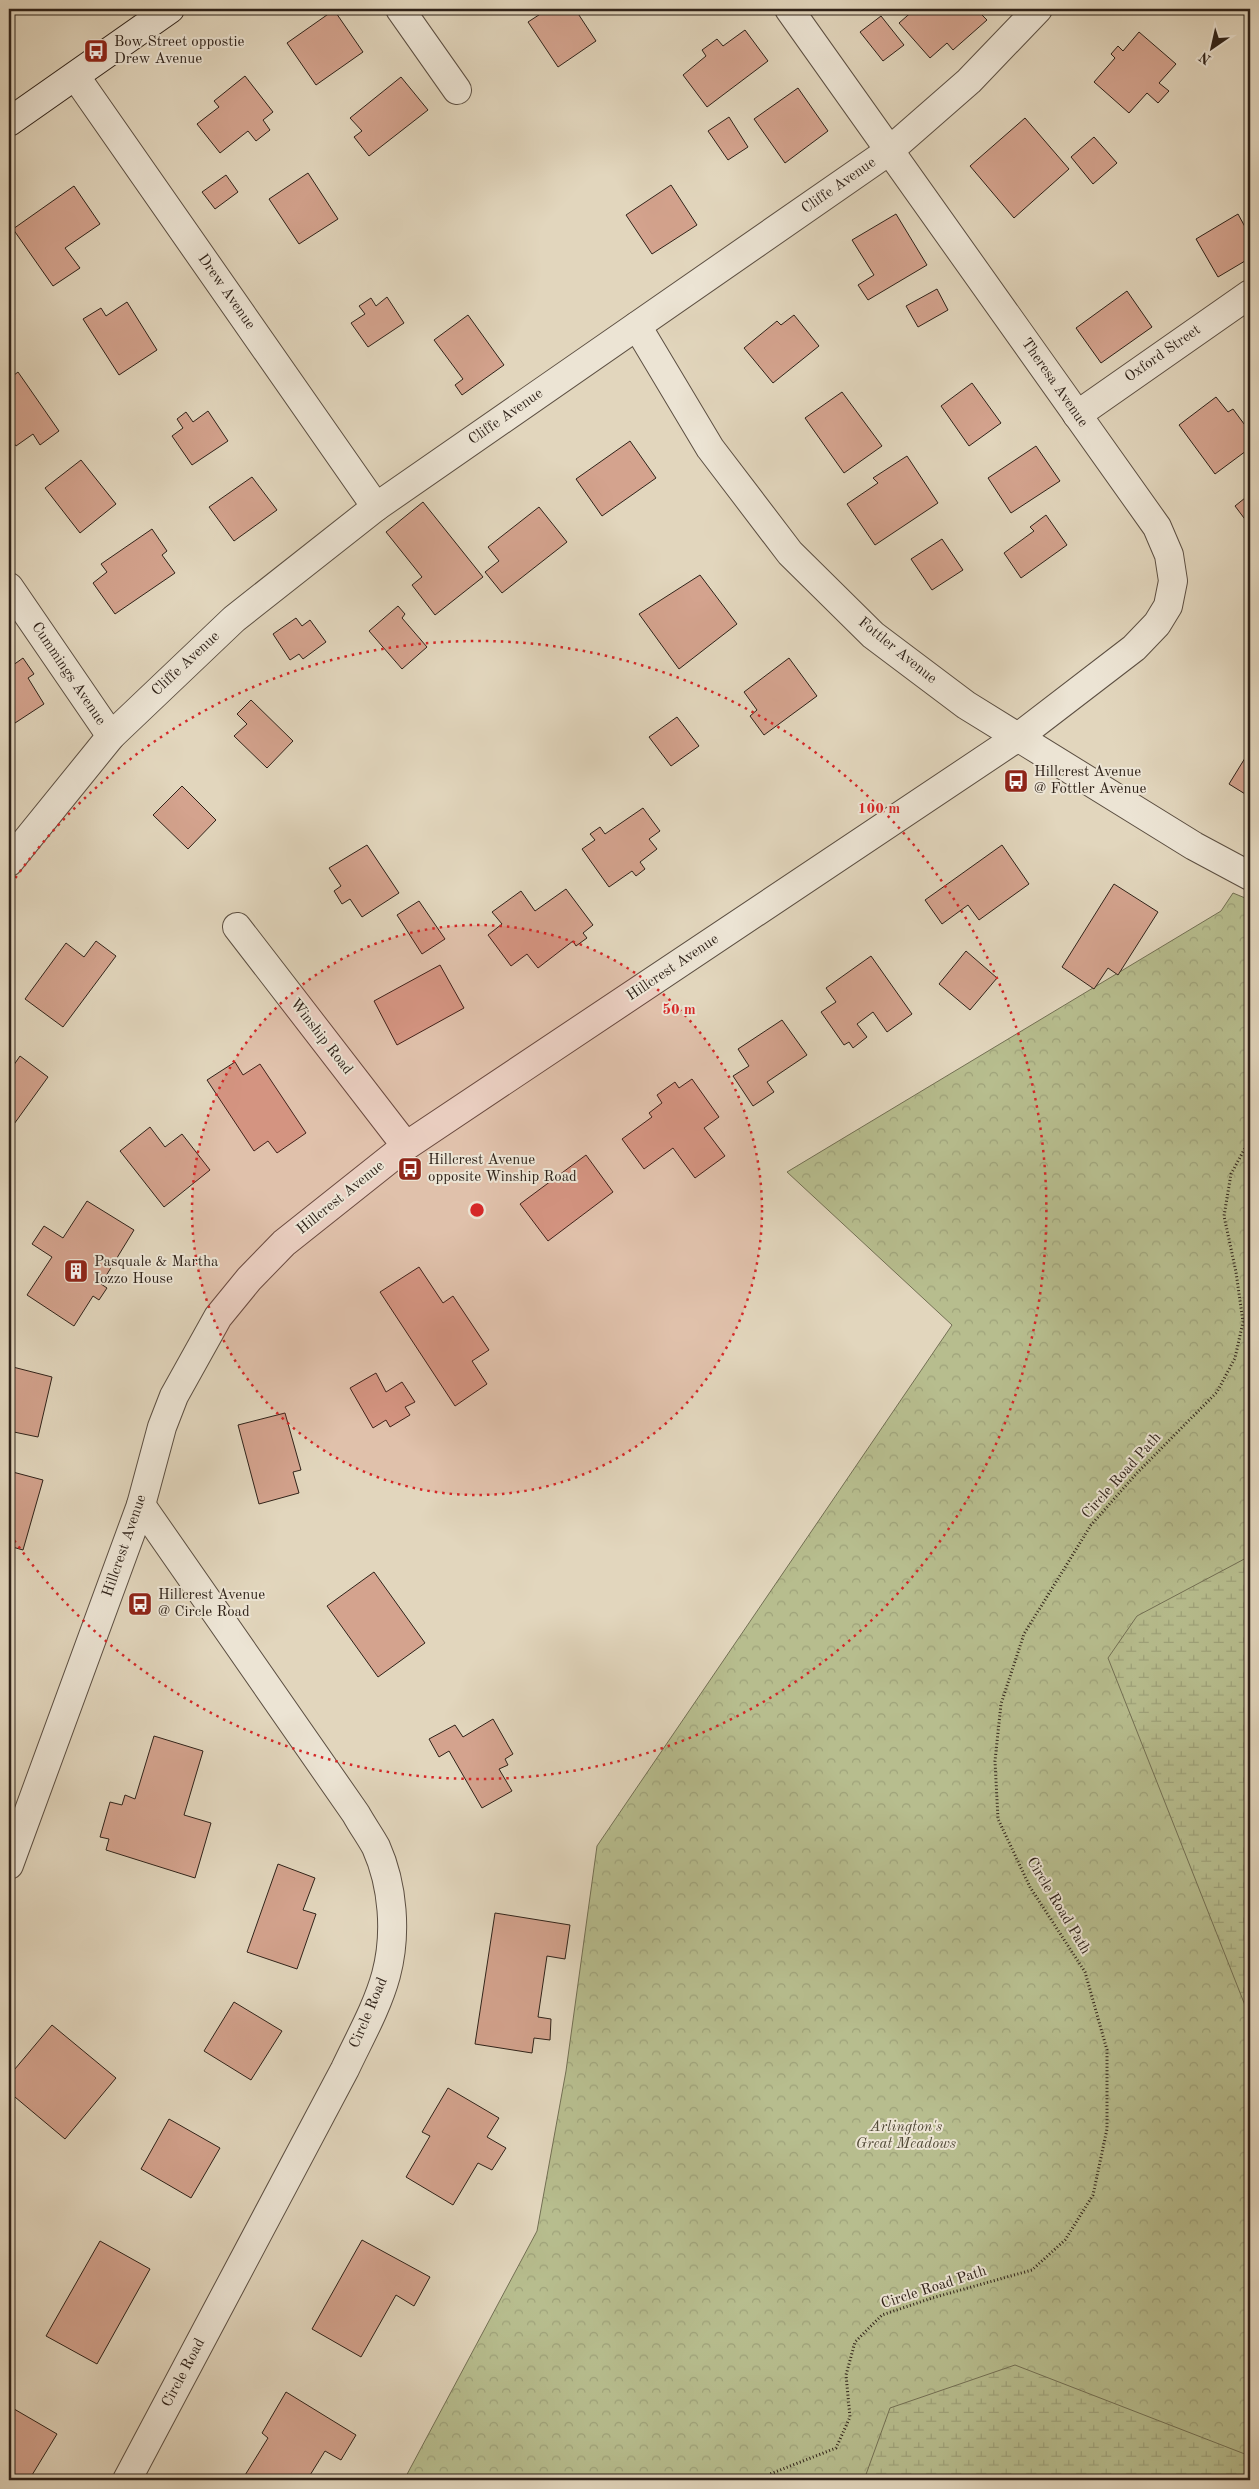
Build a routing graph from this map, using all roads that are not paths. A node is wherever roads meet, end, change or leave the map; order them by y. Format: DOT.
graph roads {
  1 [pos="170,9"];
  2 [pos="400,9"];
  3 [pos="788,9"];
  4 [pos="1038,9"];
  5 [pos="76,77"];
  6 [pos="457,90"];
  7 [pos="9,122"];
  8 [pos="890,151"];
  9 [pos="1250,294"];
  10 [pos="637,326"];
  11 [pos="1077,415"];
  12 [pos="376,507"];
  13 [pos="9,587"];
  14 [pos="111,736"];
  15 [pos="1018,737"];
  16 [pos="9,862"];
  17 [pos="1250,876"];
  18 [pos="237,927"];
  19 [pos="406,1146"];
  20 [pos="141,1505"];
  21 [pos="9,1865"];
  22 [pos="126,2480"];
  1 -- 5 [label="street"];
  2 -- 6 [label="street"];
  3 -- 8 [label="street, Theresa Avenue"];
  4 -- 8 [label="street, Cliffe Avenue"];
  5 -- 7 [label="street"];
  5 -- 12 [label="street, Drew Avenue"];
  8 -- 10 [label="street, Cliffe Avenue"];
  8 -- 11 [label="street, Theresa Avenue"];
  9 -- 11 [label="street, Oxford Street"];
  10 -- 12 [label="street, Cliffe Avenue"];
  10 -- 15 [label="street, Fottler Avenue"];
  11 -- 15 [label="street, Theresa Avenue"];
  12 -- 14 [label="street, Cliffe Avenue"];
  13 -- 14 [label="street, Cummings Avenue"];
  14 -- 16 [label="street, Cliffe Avenue"];
  15 -- 17 [label="street, Fottler Avenue"];
  15 -- 19 [label="street, Hillcrest Avenue"];
  18 -- 19 [label="street, Winship Road"];
  19 -- 20 [label="street, Hillcrest Avenue"];
  20 -- 21 [label="street, Hillcrest Avenue"];
  20 -- 22 [label="street, Circle Road"];
}
